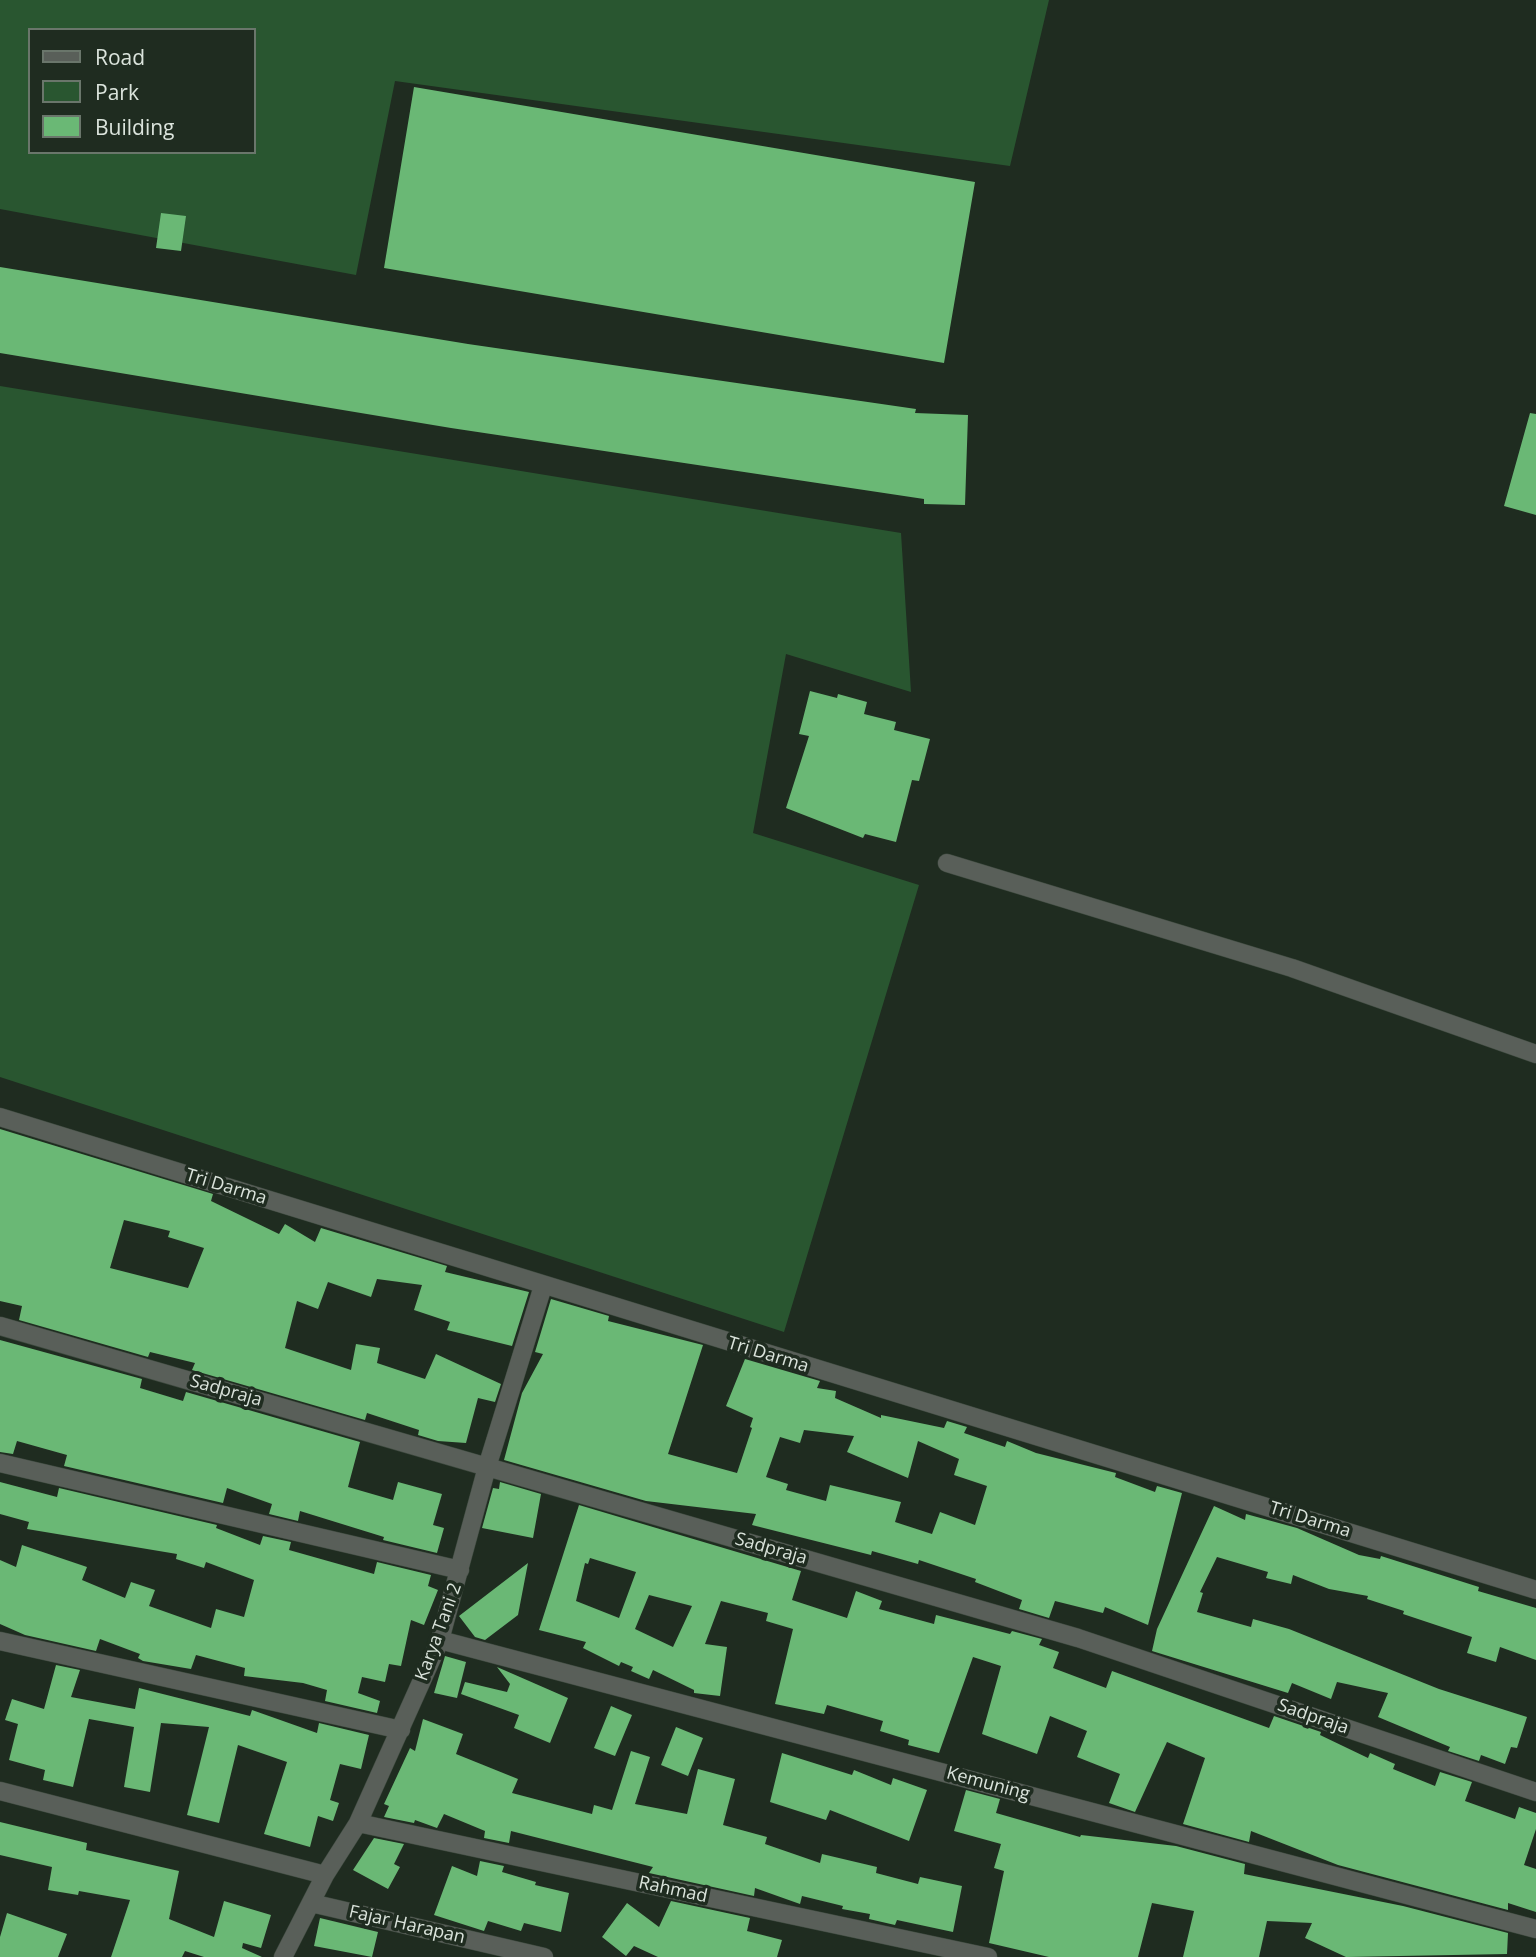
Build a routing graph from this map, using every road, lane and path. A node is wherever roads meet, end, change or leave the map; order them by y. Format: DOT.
graph roads {
  1 [pos="947,863"];
  2 [pos="1536,1054"];
  3 [pos="0,1117"];
  4 [pos="543,1286"];
  5 [pos="0,1326"];
  6 [pos="0,1463"];
  7 [pos="487,1466"];
  8 [pos="460,1570"];
  9 [pos="1536,1590"];
  10 [pos="440,1640"];
  11 [pos="0,1641"];
  12 [pos="401,1730"];
  13 [pos="0,1791"];
  14 [pos="1536,1792"];
  15 [pos="358,1824"];
  16 [pos="325,1875"];
  17 [pos="311,1903"];
  18 [pos="1536,1929"];
  19 [pos="283,1957"];
  20 [pos="544,1957"];
  21 [pos="988,1957"];
  1 -- 2 [label="street"];
  3 -- 4 [label="street, Tri Darma"];
  4 -- 7 [label="street, Karya Tani 2"];
  4 -- 9 [label="street, Tri Darma"];
  5 -- 7 [label="street, Sadpraja"];
  6 -- 8 [label="street"];
  7 -- 8 [label="street, Karya Tani 2"];
  7 -- 14 [label="street, Sadpraja"];
  8 -- 10 [label="street, Karya Tani 2"];
  10 -- 12 [label="street, Karya Tani 2"];
  10 -- 18 [label="street, Kemuning"];
  11 -- 12 [label="street"];
  12 -- 15 [label="street, Karya Tani 2"];
  13 -- 16 [label="street"];
  15 -- 16 [label="street, Karya Tani 2"];
  15 -- 21 [label="street, Rahmad"];
  16 -- 17 [label="street, Karya Tani 2"];
  17 -- 19 [label="street, Karya Tani 2"];
  17 -- 20 [label="street, Fajar Harapan"];
}
